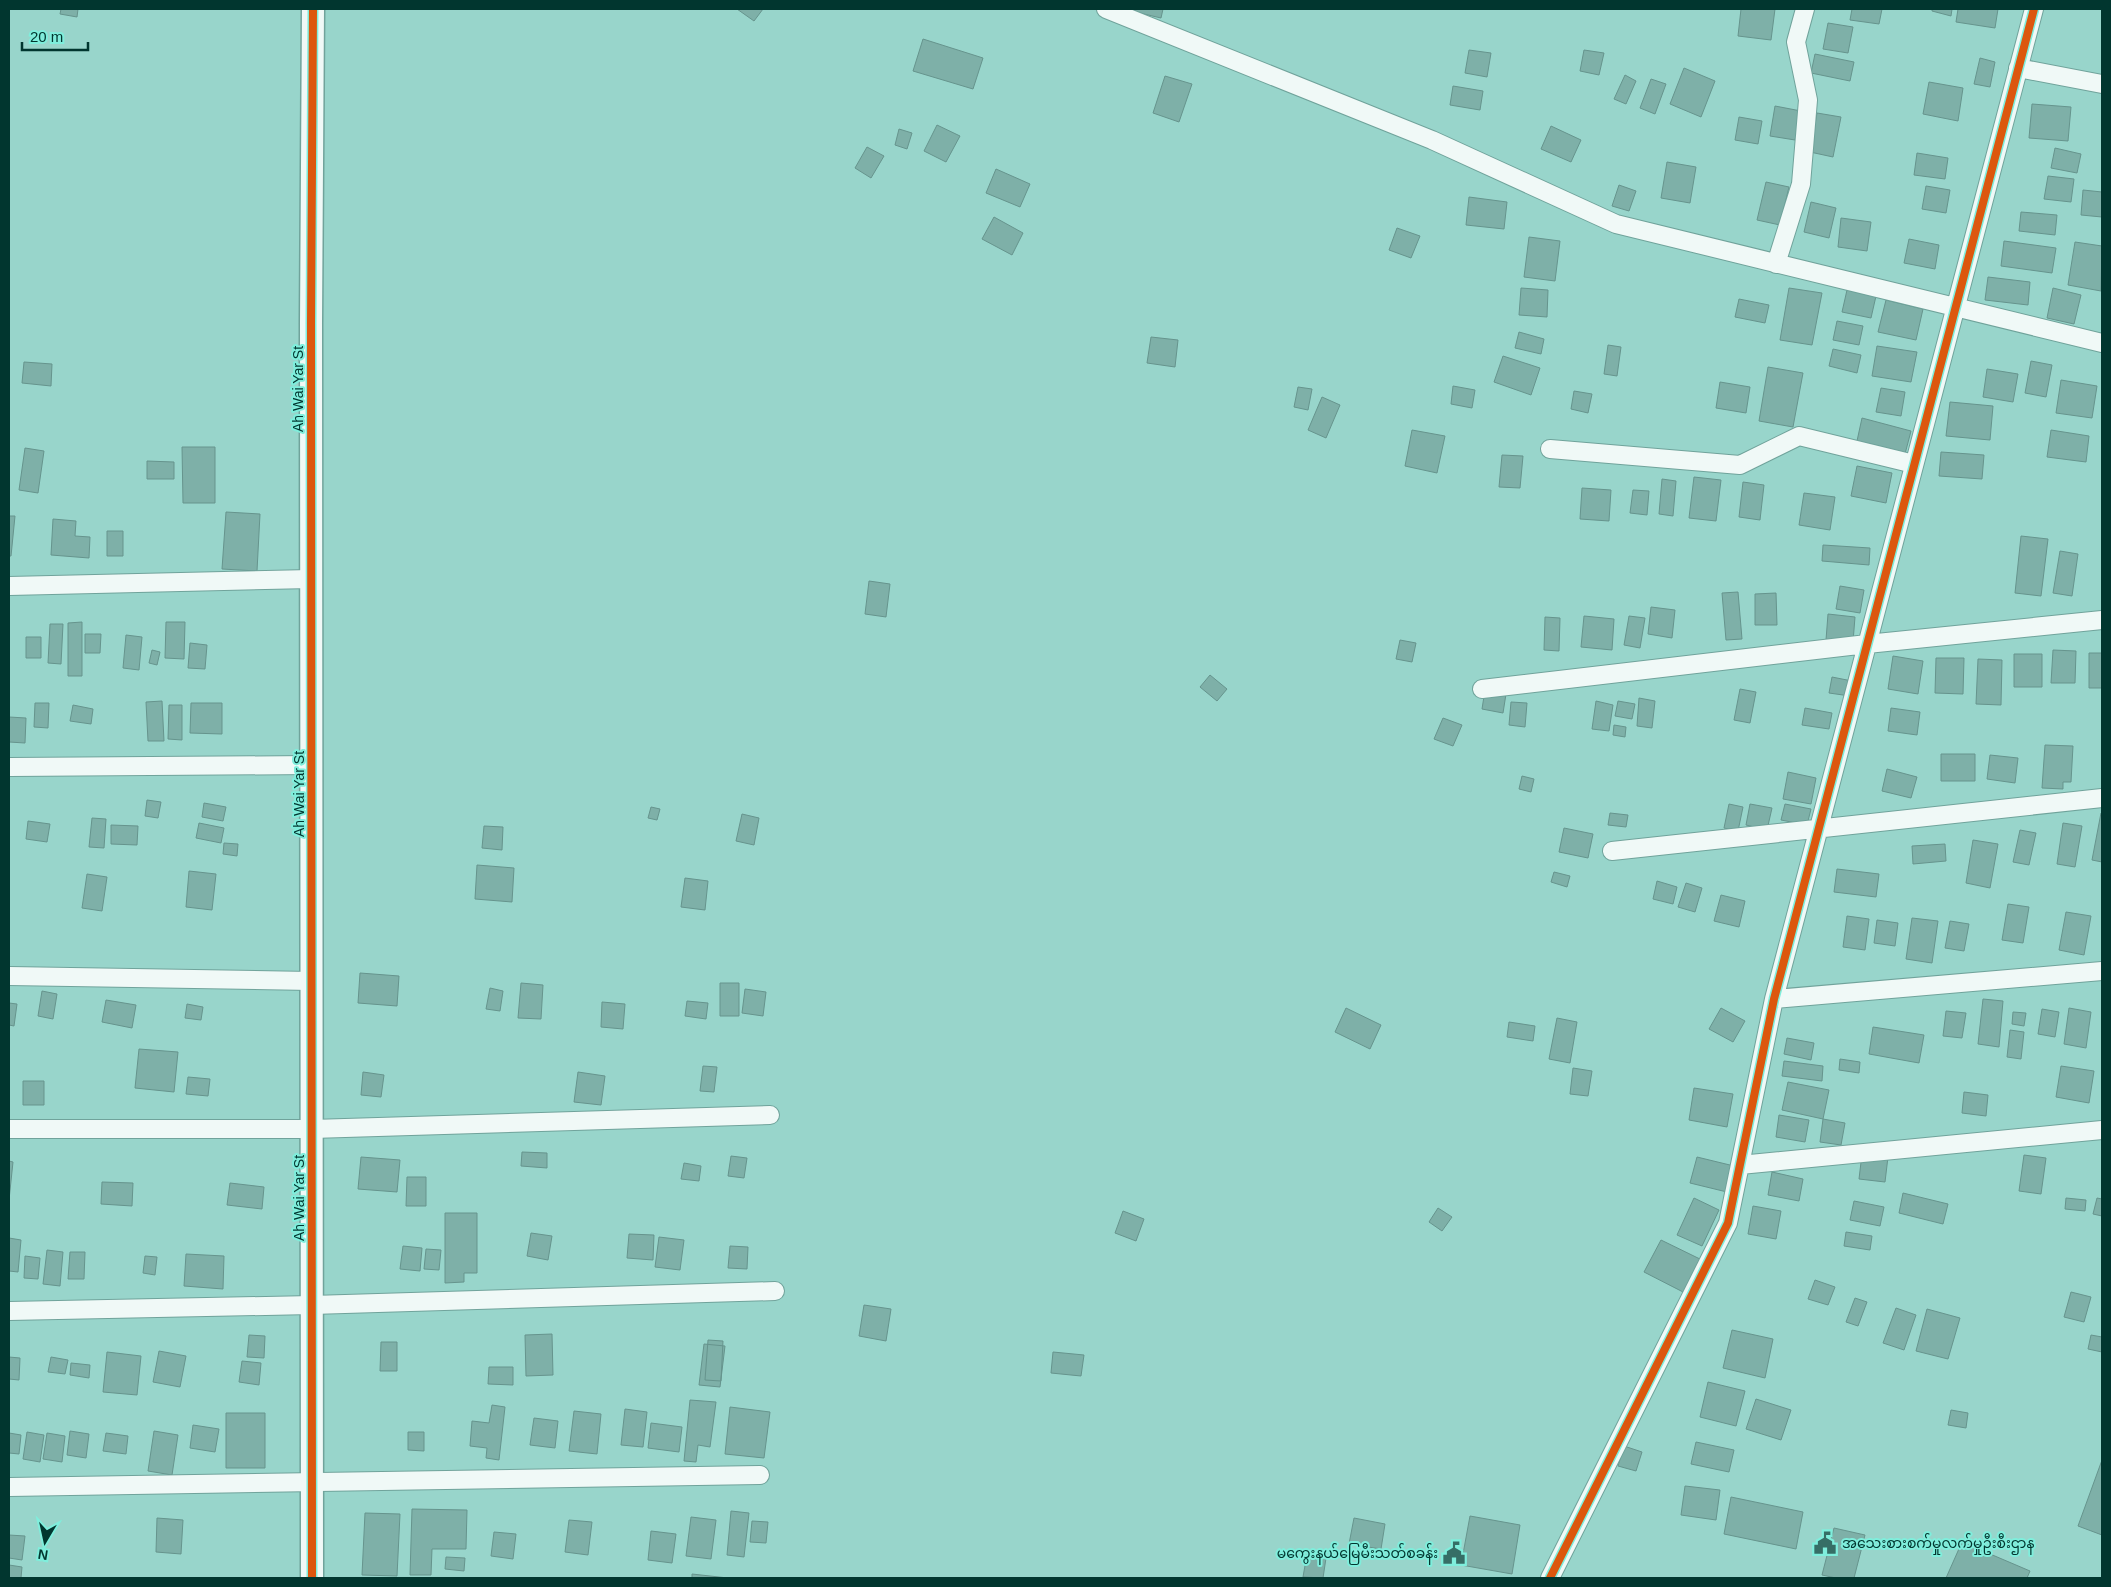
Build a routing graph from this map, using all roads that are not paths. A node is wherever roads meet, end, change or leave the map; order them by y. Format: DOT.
graph roads {
  1 [pos="313,9"];
  2 [pos="1106,9"];
  3 [pos="1806,9"];
  4 [pos="2034,9"];
  5 [pos="2018,68"];
  6 [pos="2102,84"];
  7 [pos="1776,264"];
  8 [pos="1955,308"];
  9 [pos="2102,343"];
  10 [pos="1550,449"];
  11 [pos="1914,464"];
  12 [pos="311,579"];
  13 [pos="9,586"];
  14 [pos="2102,620"];
  15 [pos="1867,644"];
  16 [pos="1482,689"];
  17 [pos="311,765"];
  18 [pos="9,767"];
  19 [pos="2102,798"];
  20 [pos="1818,828"];
  21 [pos="1612,851"];
  22 [pos="2102,971"];
  23 [pos="9,976"];
  24 [pos="311,981"];
  25 [pos="1774,999"];
  26 [pos="770,1115"];
  27 [pos="9,1129"];
  28 [pos="312,1129"];
  29 [pos="2102,1130"];
  30 [pos="1740,1165"];
  31 [pos="776,1291"];
  32 [pos="312,1305"];
  33 [pos="9,1311"];
  34 [pos="760,1476"];
  35 [pos="312,1483"];
  36 [pos="9,1487"];
  37 [pos="312,1578"];
  38 [pos="1550,1578"];
  1 -- 12 [label="street, Ah Wai Yar St"];
  2 -- 7 [label="street"];
  3 -- 7 [label="street"];
  4 -- 5 [label="street"];
  5 -- 6 [label="street"];
  5 -- 8 [label="street"];
  7 -- 8 [label="street"];
  8 -- 9 [label="street"];
  8 -- 11 [label="street"];
  10 -- 11 [label="street"];
  11 -- 15 [label="street"];
  12 -- 13 [label="street"];
  12 -- 17 [label="street, Ah Wai Yar St"];
  14 -- 15 [label="street"];
  15 -- 16 [label="street"];
  15 -- 20 [label="street"];
  17 -- 18 [label="street"];
  17 -- 24 [label="street, Ah Wai Yar St"];
  19 -- 20 [label="street"];
  20 -- 21 [label="street"];
  20 -- 25 [label="street"];
  22 -- 25 [label="street"];
  23 -- 24 [label="street"];
  24 -- 28 [label="street, Ah Wai Yar St"];
  25 -- 30 [label="street"];
  26 -- 28 [label="street"];
  27 -- 28 [label="street"];
  28 -- 32 [label="street, Ah Wai Yar St"];
  29 -- 30 [label="street"];
  30 -- 38 [label="street"];
  31 -- 32 [label="street"];
  32 -- 33 [label="street"];
  32 -- 35 [label="street, Ah Wai Yar St"];
  34 -- 35 [label="street"];
  35 -- 36 [label="street"];
  35 -- 37 [label="street, Ah Wai Yar St"];
}
